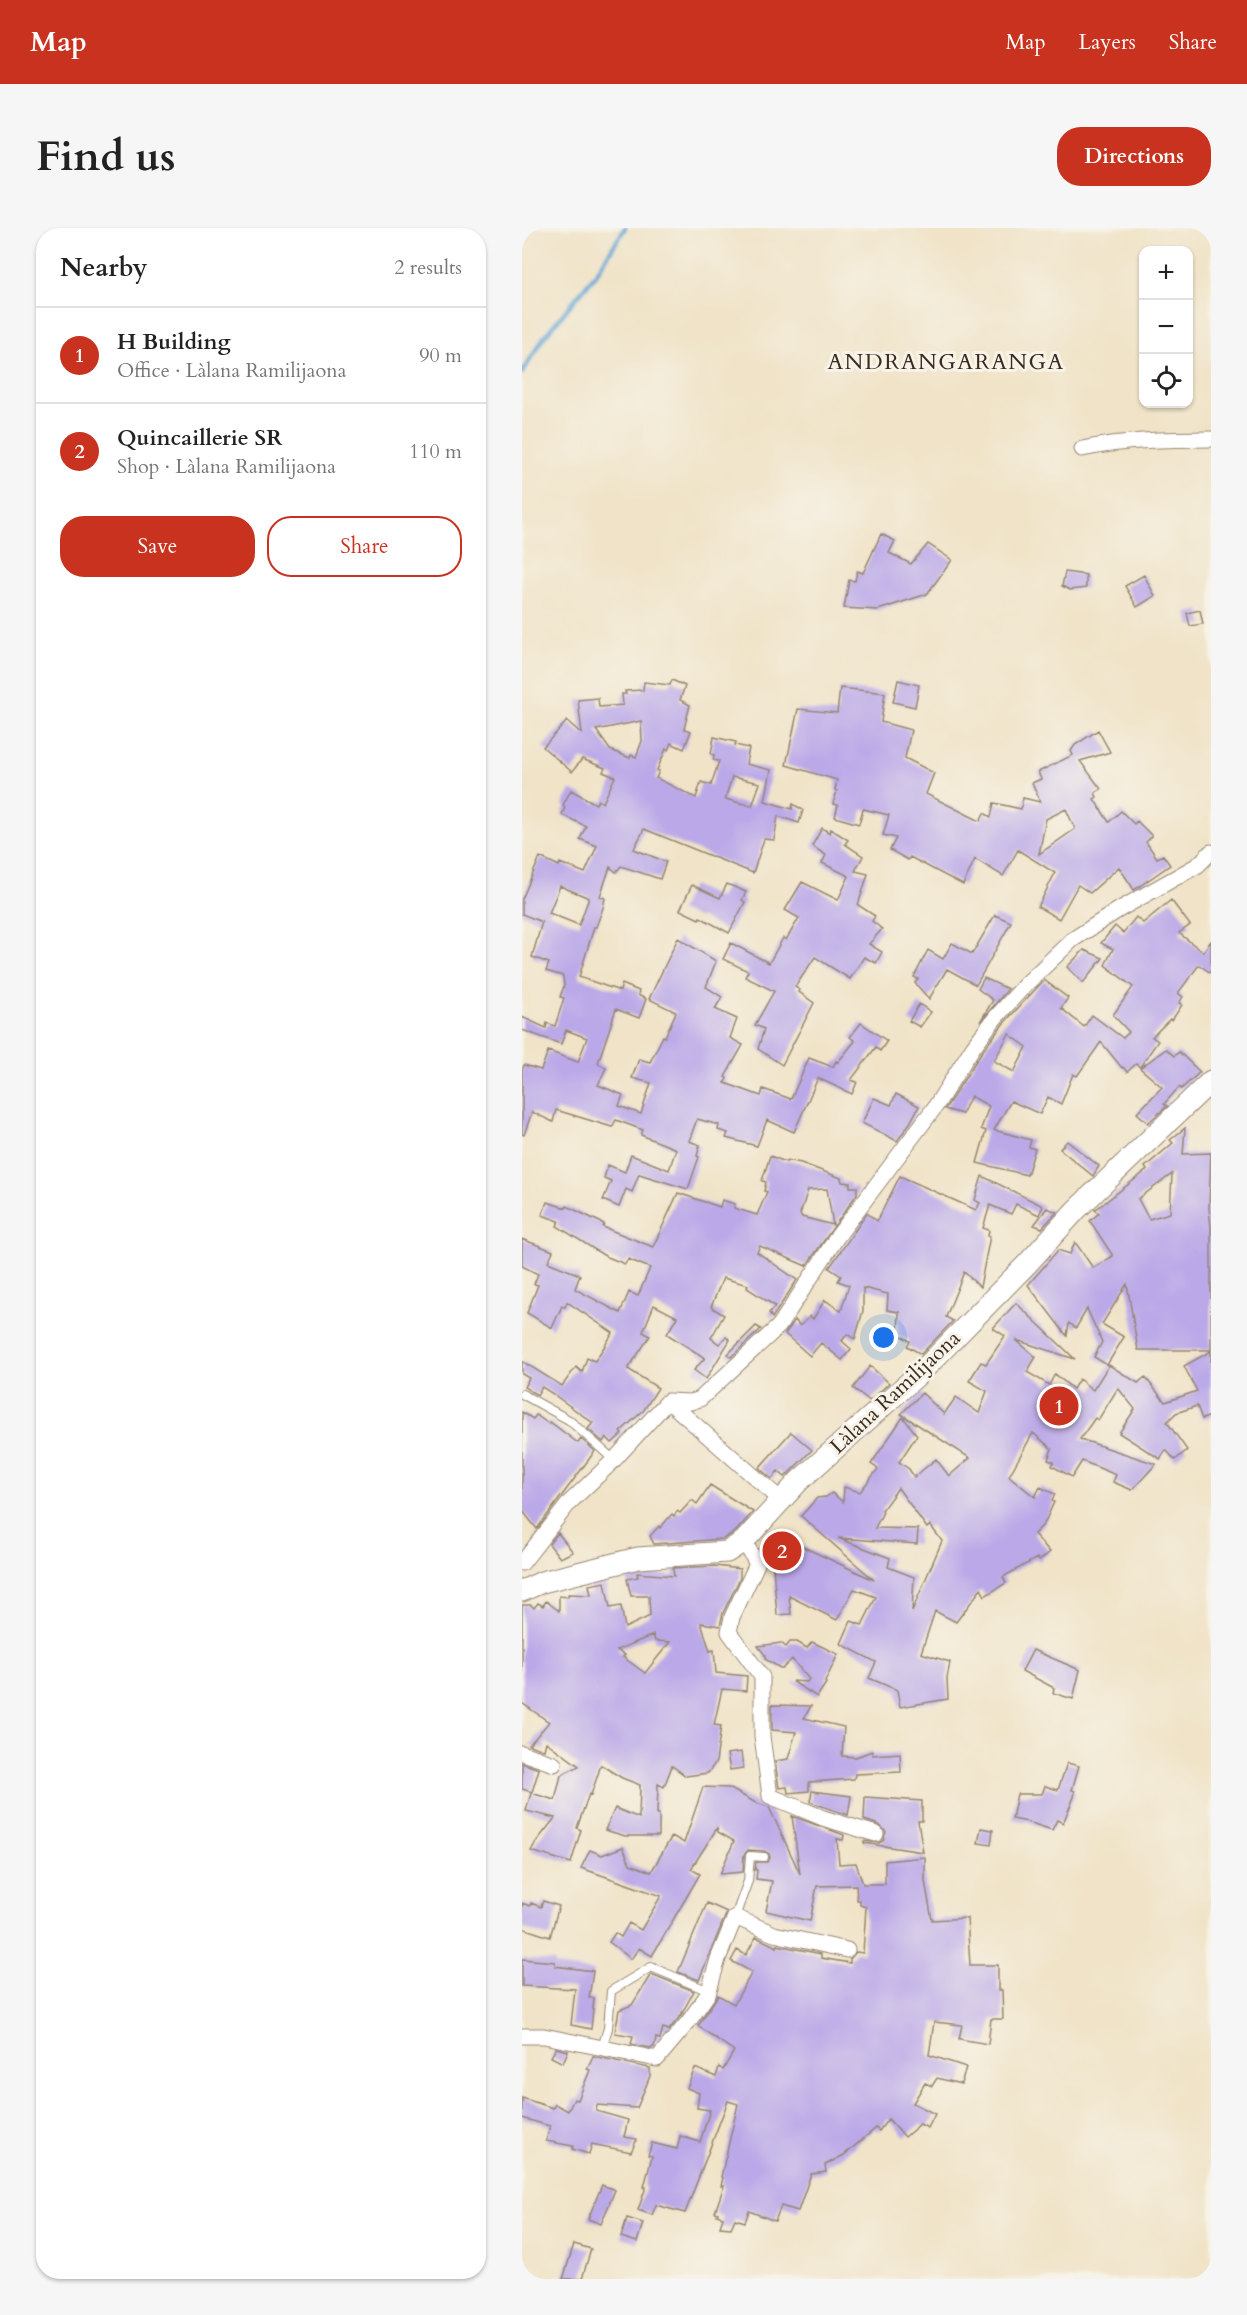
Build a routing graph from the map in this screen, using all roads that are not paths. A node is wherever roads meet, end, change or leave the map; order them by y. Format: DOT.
graph roads {
  1 [pos="1211,439"];
  2 [pos="1082,449"];
  3 [pos="1211,852"];
  4 [pos="1211,1082"];
  5 [pos="522,1394"];
  6 [pos="668,1401"];
  7 [pos="614,1460"];
  8 [pos="781,1500"];
  9 [pos="744,1541"];
  10 [pos="522,1563"];
  11 [pos="522,1591"];
  12 [pos="522,1753"];
  13 [pos="554,1764"];
  14 [pos="876,1834"];
  15 [pos="764,1857"];
  16 [pos="735,1917"];
  17 [pos="847,1950"];
  18 [pos="708,1991"];
  19 [pos="522,2036"];
  20 [pos="602,2048"];
  1 -- 2 [label="street"];
  3 -- 6 [label="street"];
  4 -- 8 [label="street, Làlana Ramilijaona"];
  5 -- 7 [label="lane"];
  6 -- 7 [label="street"];
  6 -- 8 [label="street"];
  7 -- 10 [label="street"];
  8 -- 9 [label="street, Làlana Ramilijaona"];
  9 -- 11 [label="street, Làlana Ramilijaona"];
  9 -- 14 [label="street"];
  12 -- 13 [label="street"];
  15 -- 16 [label="lane"];
  16 -- 17 [label="street"];
  16 -- 18 [label="street"];
  18 -- 20 [label="street"];
  18 -- 20 [label="lane"];
  19 -- 20 [label="street"];
}
